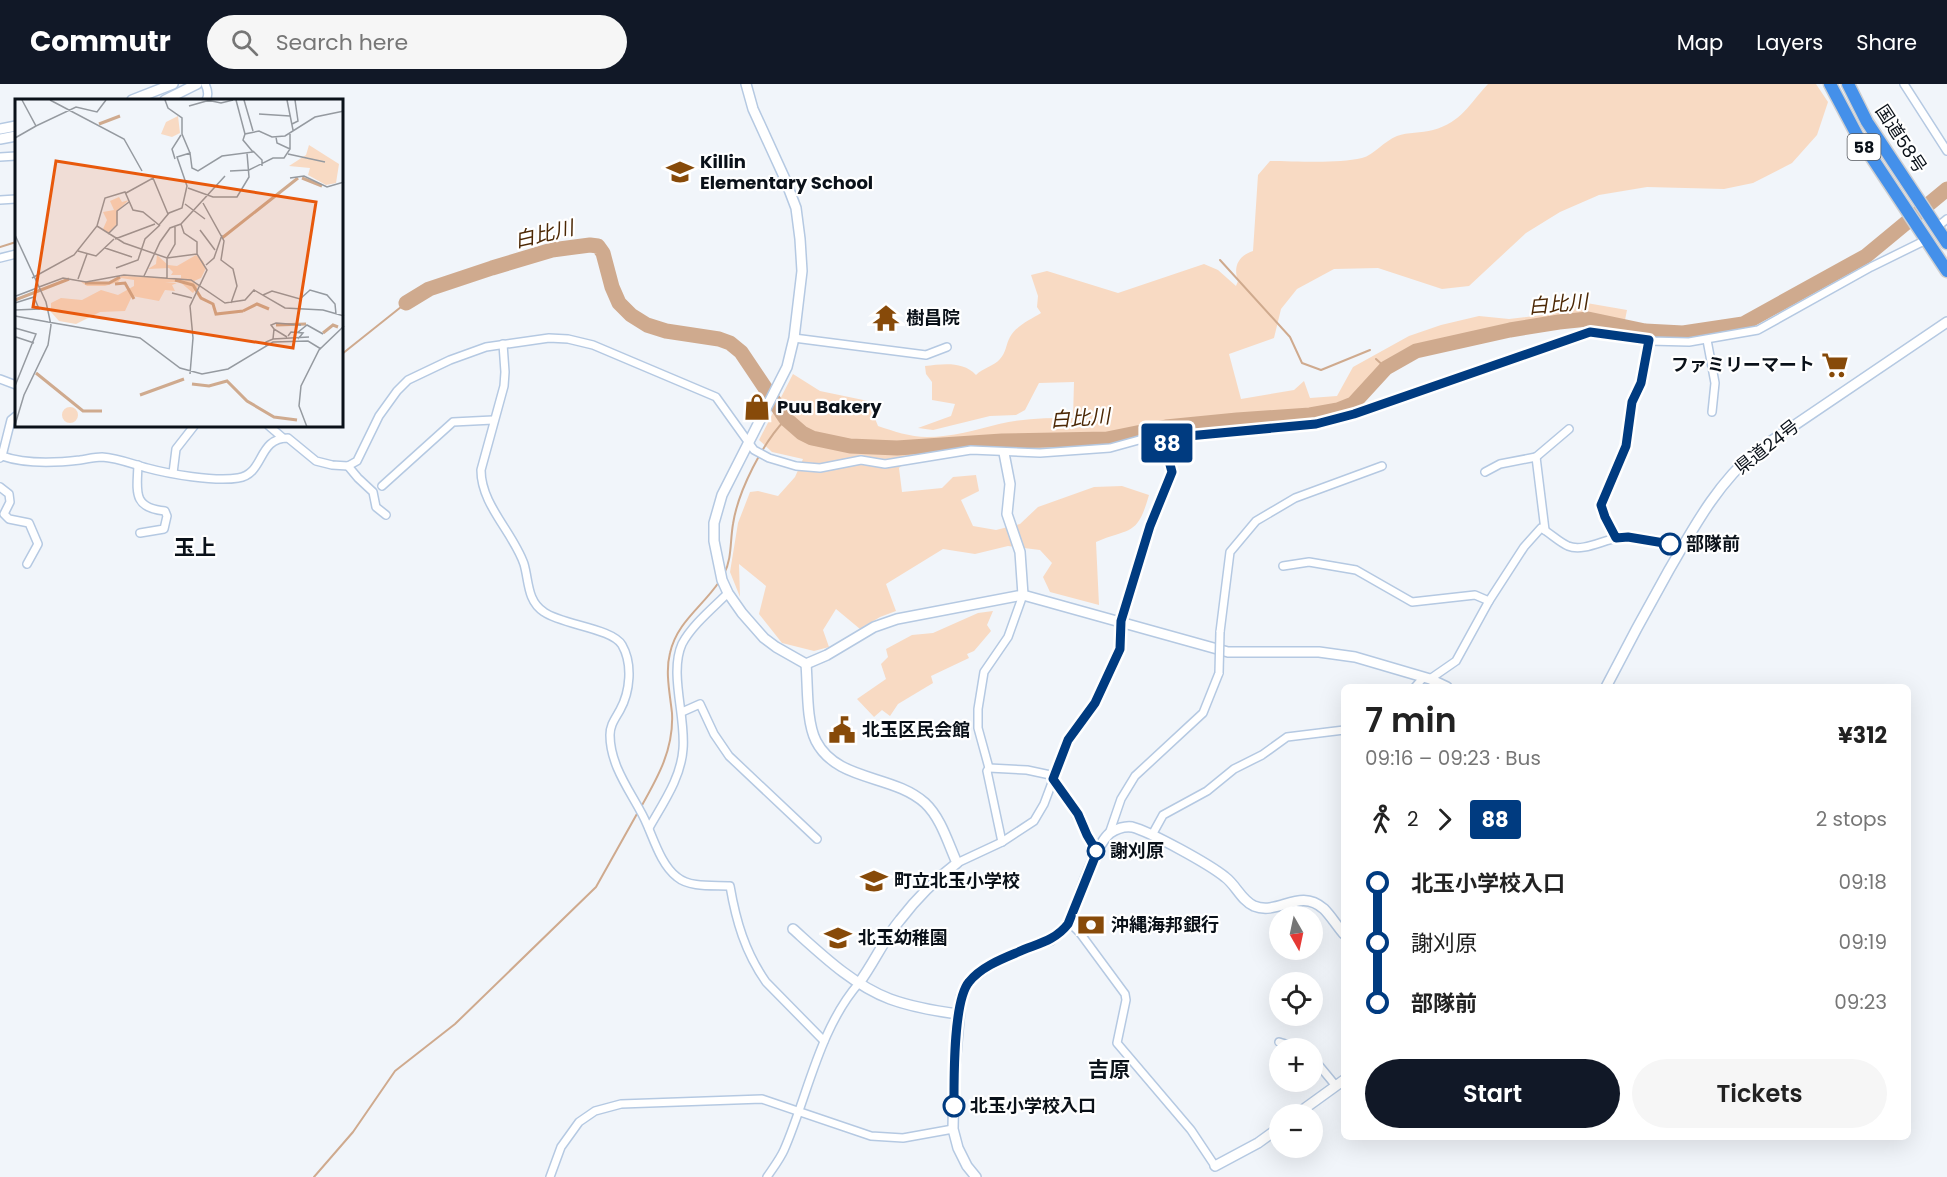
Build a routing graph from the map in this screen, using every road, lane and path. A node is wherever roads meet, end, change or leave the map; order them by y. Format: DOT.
graph roads {
  1 [pos="173,84"];
  2 [pos="197,84"];
  3 [pos="205,84"];
  4 [pos="746,84"];
  5 [pos="1848,84"];
  6 [pos="1904,84"];
  7 [pos="1830,87"];
  8 [pos="135,99"];
  9 [pos="167,99"];
  10 [pos="206,99"];
  11 [pos="15,126"];
  12 [pos="0,129"];
  13 [pos="15,136"];
  14 [pos="0,139"];
  15 [pos="1947,151"];
  16 [pos="15,156"];
  17 [pos="0,157"];
  18 [pos="15,199"];
  19 [pos="0,201"];
  20 [pos="1947,219"];
  21 [pos="1935,225"];
  22 [pos="1923,236"];
  23 [pos="1947,243"];
  24 [pos="15,254"];
  25 [pos="0,258"];
  26 [pos="1947,271"];
  27 [pos="1947,322"];
  28 [pos="794,338"];
  29 [pos="1649,340"];
  30 [pos="1707,340"];
  31 [pos="503,344"];
  32 [pos="947,347"];
  33 [pos="0,379"];
  34 [pos="15,385"];
  35 [pos="1712,412"];
  36 [pos="15,417"];
  37 [pos="493,420"];
  38 [pos="192,428"];
  39 [pos="271,428"];
  40 [pos="1569,429"];
  41 [pos="283,438"];
  42 [pos="1167,438"];
  43 [pos="752,446"];
  44 [pos="1004,453"];
  45 [pos="1,457"];
  46 [pos="1536,457"];
  47 [pos="138,465"];
  48 [pos="348,466"];
  49 [pos="1382,466"];
  50 [pos="173,472"];
  51 [pos="1485,472"];
  52 [pos="382,486"];
  53 [pos="0,487"];
  54 [pos="386,515"];
  55 [pos="1545,530"];
  56 [pos="140,533"];
  57 [pos="1616,538"];
  58 [pos="1682,548"];
  59 [pos="27,564"];
  60 [pos="1283,566"];
  61 [pos="727,591"];
  62 [pos="1023,595"];
  63 [pos="1489,601"];
  64 [pos="1121,621"];
  65 [pos="806,664"];
  66 [pos="1427,678"];
  67 [pos="1419,684"];
  68 [pos="1440,684"];
  69 [pos="1608,684"];
  70 [pos="682,712"];
  71 [pos="1341,730"];
  72 [pos="989,768"];
  73 [pos="1054,777"];
  74 [pos="649,828"];
  75 [pos="1109,834"];
  76 [pos="1152,835"];
  77 [pos="817,839"];
  78 [pos="1002,842"];
  79 [pos="1097,852"];
  80 [pos="957,863"];
  81 [pos="1069,921"];
  82 [pos="793,929"];
  83 [pos="1341,930"];
  84 [pos="859,983"];
  85 [pos="958,1014"];
  86 [pos="824,1041"];
  87 [pos="1323,1070"];
  88 [pos="1341,1082"];
  89 [pos="1336,1086"];
  90 [pos="1311,1104"];
  91 [pos="798,1111"];
  92 [pos="953,1129"];
  93 [pos="1269,1135"];
  94 [pos="1215,1166"];
  95 [pos="550,1177"];
  96 [pos="767,1177"];
  97 [pos="976,1177"];
  1 -- 8 [label="street"];
  2 -- 9 [label="street"];
  3 -- 10 [label="street"];
  4 -- 28 [label="street"];
  5 -- 21 [label="highway, 国道58号 / 58"];
  6 -- 15 [label="street"];
  7 -- 22 [label="highway, 国道58号 / 58"];
  11 -- 12 [label="street"];
  13 -- 14 [label="street"];
  16 -- 17 [label="street"];
  18 -- 19 [label="street"];
  20 -- 21 [label="street"];
  21 -- 23 [label="highway, 国道58号 / 58"];
  22 -- 26 [label="highway, 国道58号 / 58"];
  22 -- 30 [label="street"];
  24 -- 25 [label="street"];
  27 -- 58 [label="street, 県道24号"];
  28 -- 32 [label="street"];
  28 -- 43 [label="street"];
  29 -- 30 [label="street"];
  29 -- 42 [label="street"];
  29 -- 57 [label="street"];
  30 -- 35 [label="street"];
  31 -- 37 [label="street"];
  31 -- 43 [label="street"];
  31 -- 48 [label="street"];
  33 -- 34 [label="street"];
  36 -- 45 [label="street"];
  37 -- 52 [label="street"];
  37 -- 74 [label="street"];
  38 -- 50 [label="street"];
  39 -- 41 [label="street"];
  40 -- 46 [label="street"];
  41 -- 48 [label="street"];
  41 -- 50 [label="street"];
  42 -- 44 [label="street"];
  42 -- 64 [label="street"];
  43 -- 44 [label="street"];
  43 -- 61 [label="street"];
  44 -- 62 [label="street"];
  45 -- 47 [label="street"];
  46 -- 51 [label="street"];
  46 -- 55 [label="street"];
  47 -- 50 [label="street"];
  47 -- 56 [label="street"];
  48 -- 54 [label="street"];
  49 -- 75 [label="street, bridge"];
  53 -- 59 [label="street"];
  55 -- 57 [label="street"];
  55 -- 63 [label="street"];
  57 -- 58 [label="street"];
  58 -- 69 [label="street, 県道24号"];
  60 -- 63 [label="street"];
  61 -- 65 [label="street"];
  61 -- 70 [label="street"];
  62 -- 64 [label="street"];
  62 -- 65 [label="street"];
  62 -- 72 [label="street"];
  63 -- 66 [label="street"];
  64 -- 66 [label="street"];
  64 -- 73 [label="street"];
  65 -- 80 [label="street"];
  66 -- 67 [label="street"];
  66 -- 68 [label="street"];
  70 -- 74 [label="street"];
  70 -- 77 [label="street"];
  71 -- 76 [label="street"];
  72 -- 73 [label="street"];
  72 -- 78 [label="street"];
  73 -- 78 [label="street"];
  73 -- 79 [label="street"];
  74 -- 86 [label="street"];
  75 -- 76 [label="street"];
  75 -- 79 [label="street"];
  76 -- 83 [label="street"];
  78 -- 80 [label="street"];
  79 -- 81 [label="street"];
  80 -- 84 [label="street"];
  81 -- 85 [label="street"];
  81 -- 94 [label="street"];
  82 -- 84 [label="street"];
  84 -- 85 [label="street"];
  84 -- 86 [label="street"];
  85 -- 92 [label="street"];
  86 -- 91 [label="street"];
  87 -- 89 [label="street"];
  88 -- 89 [label="street"];
  89 -- 90 [label="street"];
  91 -- 92 [label="street"];
  91 -- 95 [label="street"];
  91 -- 96 [label="street"];
  92 -- 97 [label="street"];
  93 -- 94 [label="street"];
}
